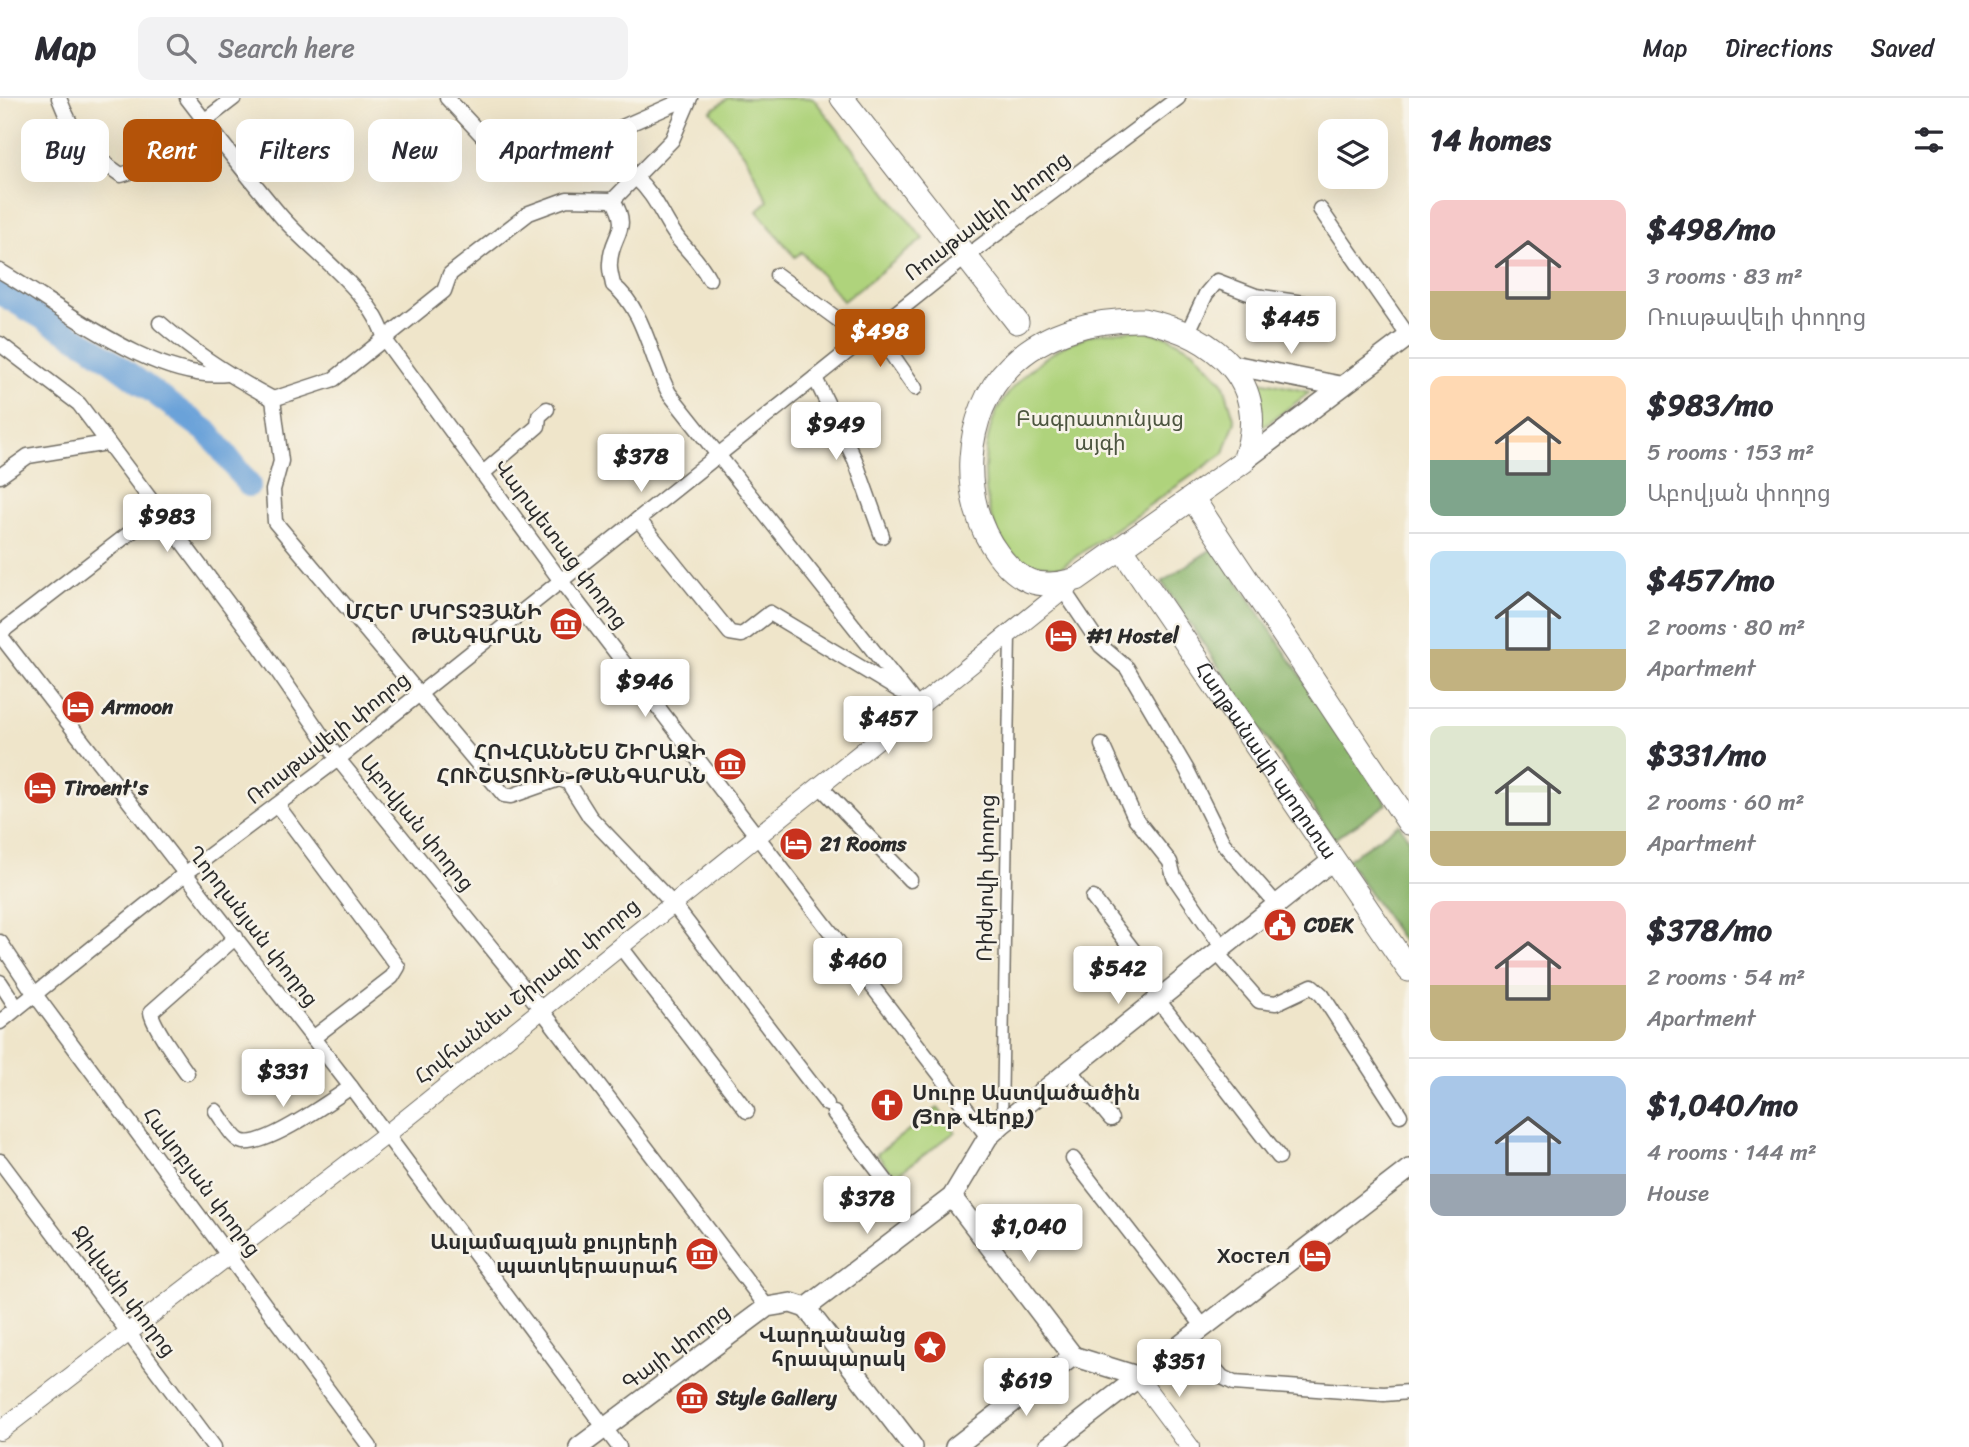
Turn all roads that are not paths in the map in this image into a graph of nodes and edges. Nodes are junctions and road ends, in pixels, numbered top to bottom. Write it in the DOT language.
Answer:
graph roads {
  1 [pos="59,98"];
  2 [pos="187,98"];
  3 [pos="234,98"];
  4 [pos="447,98"];
  5 [pos="689,98"];
  6 [pos="842,98"];
  7 [pos="1178,98"];
  8 [pos="203,119"];
  9 [pos="205,119"];
  10 [pos="222,142"];
  11 [pos="123,174"];
  12 [pos="637,175"];
  13 [pos="637,179"];
  14 [pos="630,182"];
  15 [pos="613,200"];
  16 [pos="1320,209"];
  17 [pos="966,257"];
  18 [pos="0,271"];
  19 [pos="778,275"];
  20 [pos="709,279"];
  21 [pos="1303,303"];
  22 [pos="1017,322"];
  23 [pos="160,323"];
  24 [pos="875,330"];
  25 [pos="1058,333"];
  26 [pos="1188,334"];
  27 [pos="1409,337"];
  28 [pos="385,340"];
  29 [pos="860,341"];
  30 [pos="0,344"];
  31 [pos="1010,365"];
  32 [pos="1233,365"];
  33 [pos="227,374"];
  34 [pos="815,377"];
  35 [pos="1340,386"];
  36 [pos="915,388"];
  37 [pos="273,399"];
  38 [pos="547,409"];
  39 [pos="107,443"];
  40 [pos="719,455"];
  41 [pos="1244,461"];
  42 [pos="482,474"];
  43 [pos="0,476"];
  44 [pos="1193,499"];
  45 [pos="157,512"];
  46 [pos="638,519"];
  47 [pos="881,536"];
  48 [pos="1122,549"];
  49 [pos="561,581"];
  50 [pos="1071,585"];
  51 [pos="1010,633"];
  52 [pos="0,634"];
  53 [pos="419,694"];
  54 [pos="913,701"];
  55 [pos="1102,745"];
  56 [pos="338,759"];
  57 [pos="820,786"];
  58 [pos="277,804"];
  59 [pos="1406,811"];
  60 [pos="757,836"];
  61 [pos="1334,859"];
  62 [pos="186,873"];
  63 [pos="910,880"];
  64 [pos="1093,898"];
  65 [pos="673,904"];
  66 [pos="1277,905"];
  67 [pos="236,937"];
  68 [pos="0,942"];
  69 [pos="620,946"];
  70 [pos="1220,951"];
  71 [pos="1409,970"];
  72 [pos="0,982"];
  73 [pos="34,993"];
  74 [pos="1158,1000"];
  75 [pos="18,1008"];
  76 [pos="541,1009"];
  77 [pos="0,1022"];
  78 [pos="313,1038"];
  79 [pos="1070,1070"];
  80 [pos="187,1073"];
  81 [pos="351,1087"];
  82 [pos="216,1111"];
  83 [pos="747,1111"];
  84 [pos="1401,1115"];
  85 [pos="1111,1119"];
  86 [pos="995,1130"];
  87 [pos="387,1134"];
  88 [pos="1279,1157"];
  89 [pos="1073,1159"];
  90 [pos="0,1161"];
  91 [pos="1409,1169"];
  92 [pos="892,1189"];
  93 [pos="952,1197"];
  94 [pos="230,1254"];
  95 [pos="767,1307"];
  96 [pos="806,1308"];
  97 [pos="129,1332"];
  98 [pos="1196,1332"];
  99 [pos="1073,1356"];
  100 [pos="1137,1376"];
  101 [pos="1409,1392"];
  102 [pos="605,1427"];
  103 [pos="0,1431"];
  104 [pos="214,1447"];
  105 [pos="370,1447"];
  106 [pos="579,1447"];
  107 [pos="619,1447"];
  108 [pos="913,1447"];
  109 [pos="955,1447"];
  110 [pos="1048,1447"];
  111 [pos="1190,1447"];
  1 -- 11 [label="street"];
  2 -- 8 [label="street, Վարպետաց փողոց"];
  3 -- 9 [label="street"];
  4 -- 5 [label="street"];
  5 -- 12 [label="street"];
  6 -- 17 [label="highway"];
  7 -- 17 [label="street, Ռուսթավելի փողոց"];
  10 -- 28 [label="street, Վարպետաց փողոց"];
  13 -- 20 [label="street"];
  14 -- 15 [label="street"];
  15 -- 28 [label="street"];
  15 -- 40 [label="street"];
  16 -- 27 [label="street"];
  17 -- 22 [label="highway"];
  17 -- 24 [label="street, Ռուսթավելի փողոց"];
  18 -- 33 [label="street"];
  19 -- 29 [label="street"];
  21 -- 26 [label="street"];
  22 -- 25 [label="highway"];
  22 -- 31 [label="highway"];
  23 -- 33 [label="street"];
  24 -- 29 [label="street, Ռուսթավելի փողոց"];
  24 -- 36 [label="street"];
  25 -- 26 [label="highway"];
  25 -- 31 [label="highway"];
  26 -- 32 [label="highway"];
  27 -- 35 [label="main road"];
  28 -- 37 [label="street"];
  28 -- 42 [label="street, Վարպետաց փողոց"];
  29 -- 34 [label="street, Ռուսթավելի փողոց"];
  30 -- 39 [label="street, Աբովյան փողոց"];
  31 -- 50 [label="highway"];
  32 -- 35 [label="main road"];
  32 -- 41 [label="highway"];
  33 -- 37 [label="street"];
  34 -- 40 [label="street, Ռուսթավելի փողոց"];
  34 -- 47 [label="street"];
  35 -- 41 [label="main road"];
  37 -- 53 [label="street"];
  38 -- 42 [label="street"];
  39 -- 43 [label="street"];
  39 -- 45 [label="street, Աբովյան փողոց"];
  40 -- 46 [label="street, Ռուսթավելի փողոց"];
  40 -- 54 [label="street"];
  41 -- 44 [label="highway"];
  42 -- 49 [label="street, Վարպետաց փողոց"];
  44 -- 48 [label="highway"];
  44 -- 59 [label="highway"];
  45 -- 52 [label="street"];
  45 -- 56 [label="street, Աբովյան փողոց"];
  46 -- 49 [label="street, Ռուսթավելի փողոց"];
  46 -- 54 [label="street"];
  48 -- 50 [label="highway"];
  48 -- 61 [label="highway, Հաղթանակի պողոտա"];
  49 -- 53 [label="street, Ռուսթավելի փողոց"];
  49 -- 60 [label="street, Վարպետաց փողոց"];
  50 -- 51 [label="street, Հովհաննես Շիրազի փողոց"];
  50 -- 66 [label="street"];
  51 -- 54 [label="street, Հովհաննես Շիրազի փողոց"];
  51 -- 86 [label="street, Ռիժկովի փողոց"];
  52 -- 62 [label="street, Ղորղանյան փողոց"];
  53 -- 56 [label="street, Ռուսթավելի փողոց"];
  53 -- 65 [label="street"];
  54 -- 57 [label="street, Հովհաննես Շիրազի փողոց"];
  55 -- 70 [label="street"];
  56 -- 58 [label="street, Ռուսթավելի փողոց"];
  56 -- 76 [label="street, Աբովյան փողոց"];
  57 -- 60 [label="street, Հովհաննես Շիրազի փողոց"];
  57 -- 63 [label="street"];
  58 -- 62 [label="street, Ռուսթավելի փողոց"];
  58 -- 78 [label="street"];
  60 -- 65 [label="street, Հովհաննես Շիրազի փողոց"];
  60 -- 86 [label="street, Վարպետաց փողոց"];
  61 -- 66 [label="main road"];
  61 -- 71 [label="highway, Հաղթանակի պողոտա"];
  62 -- 67 [label="street, Ղորղանյան փողոց"];
  62 -- 73 [label="street, Ռուսթավելի փողոց"];
  64 -- 74 [label="street"];
  65 -- 69 [label="street, Հովհաննես Շիրազի փողոց"];
  65 -- 92 [label="street"];
  66 -- 70 [label="main road"];
  67 -- 78 [label="street, Ղորղանյան փողոց"];
  67 -- 80 [label="street"];
  68 -- 73 [label="street, Հակոբյան փողոց"];
  69 -- 76 [label="street, Հովհաննես Շիրազի փողոց"];
  69 -- 83 [label="street"];
  70 -- 74 [label="main road"];
  70 -- 84 [label="street"];
  72 -- 75 [label="street"];
  73 -- 75 [label="street, Ռուսթավելի փողոց"];
  73 -- 94 [label="street, Հակոբյան փողոց"];
  74 -- 79 [label="main road"];
  74 -- 88 [label="street"];
  75 -- 77 [label="street, Ռուսթավելի փողոց"];
  76 -- 87 [label="street, Հովհաննես Շիրազի փողոց"];
  76 -- 95 [label="street, Աբովյան փողոց"];
  78 -- 81 [label="street, Ղորղանյան փողոց"];
  79 -- 85 [label="street"];
  79 -- 86 [label="main road"];
  81 -- 82 [label="street"];
  81 -- 87 [label="street, Ղորղանյան փողոց"];
  86 -- 93 [label="main road"];
  87 -- 94 [label="street, Հովհաննես Շիրազի փողոց"];
  87 -- 102 [label="street, Ղորղանյան փողոց"];
  89 -- 98 [label="street"];
  90 -- 97 [label="street, Ջիվանի փողոց"];
  91 -- 98 [label="main road"];
  93 -- 96 [label="main road"];
  93 -- 99 [label="main road"];
  94 -- 97 [label="street, Հովհաննես Շիրազի փողոց"];
  94 -- 105 [label="street, Հակոբյան փողոց"];
  95 -- 96 [label="main road"];
  95 -- 102 [label="main road, Գայի փողոց"];
  96 -- 108 [label="main road"];
  97 -- 103 [label="street, Հովհաննես Շիրազի փողոց"];
  97 -- 104 [label="street, Ջիվանի փողոց"];
  98 -- 100 [label="main road"];
  98 -- 101 [label="street"];
  99 -- 100 [label="main road"];
  99 -- 109 [label="main road"];
  100 -- 110 [label="main road"];
  100 -- 111 [label="street"];
  102 -- 106 [label="main road, Գայի փողոց"];
  102 -- 107 [label="street, Ղորղանյան փողոց"];
}
